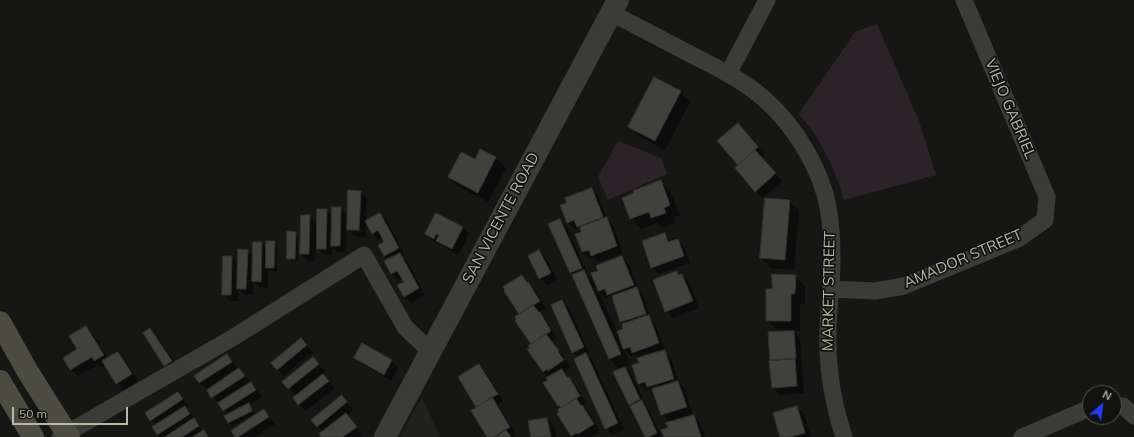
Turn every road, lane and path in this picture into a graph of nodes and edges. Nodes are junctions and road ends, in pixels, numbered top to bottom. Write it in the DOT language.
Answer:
graph roads {
  1 [pos="767,0"];
  2 [pos="964,0"];
  3 [pos="615,6"];
  4 [pos="728,74"];
  5 [pos="1045,220"];
  6 [pos="831,289"];
  7 [pos="0,322"];
  8 [pos="430,351"];
  9 [pos="0,381"];
  10 [pos="1082,411"];
  11 [pos="65,436"];
  12 [pos="33,437"];
  13 [pos="385,437"];
  14 [pos="844,437"];
  15 [pos="1022,437"];
  1 -- 4 [label="street"];
  2 -- 5 [label="street, VIEJO GABRIEL"];
  3 -- 4 [label="street, MARKET STREET"];
  3 -- 8 [label="street, SAN VICENTE ROAD"];
  4 -- 6 [label="street, MARKET STREET"];
  5 -- 6 [label="street, AMADOR STREET"];
  6 -- 14 [label="street, MARKET STREET"];
  7 -- 11 [label="main road"];
  8 -- 11 [label="street"];
  8 -- 13 [label="street, SAN VICENTE ROAD"];
  9 -- 12 [label="main road"];
  10 -- 15 [label="street"];
}
